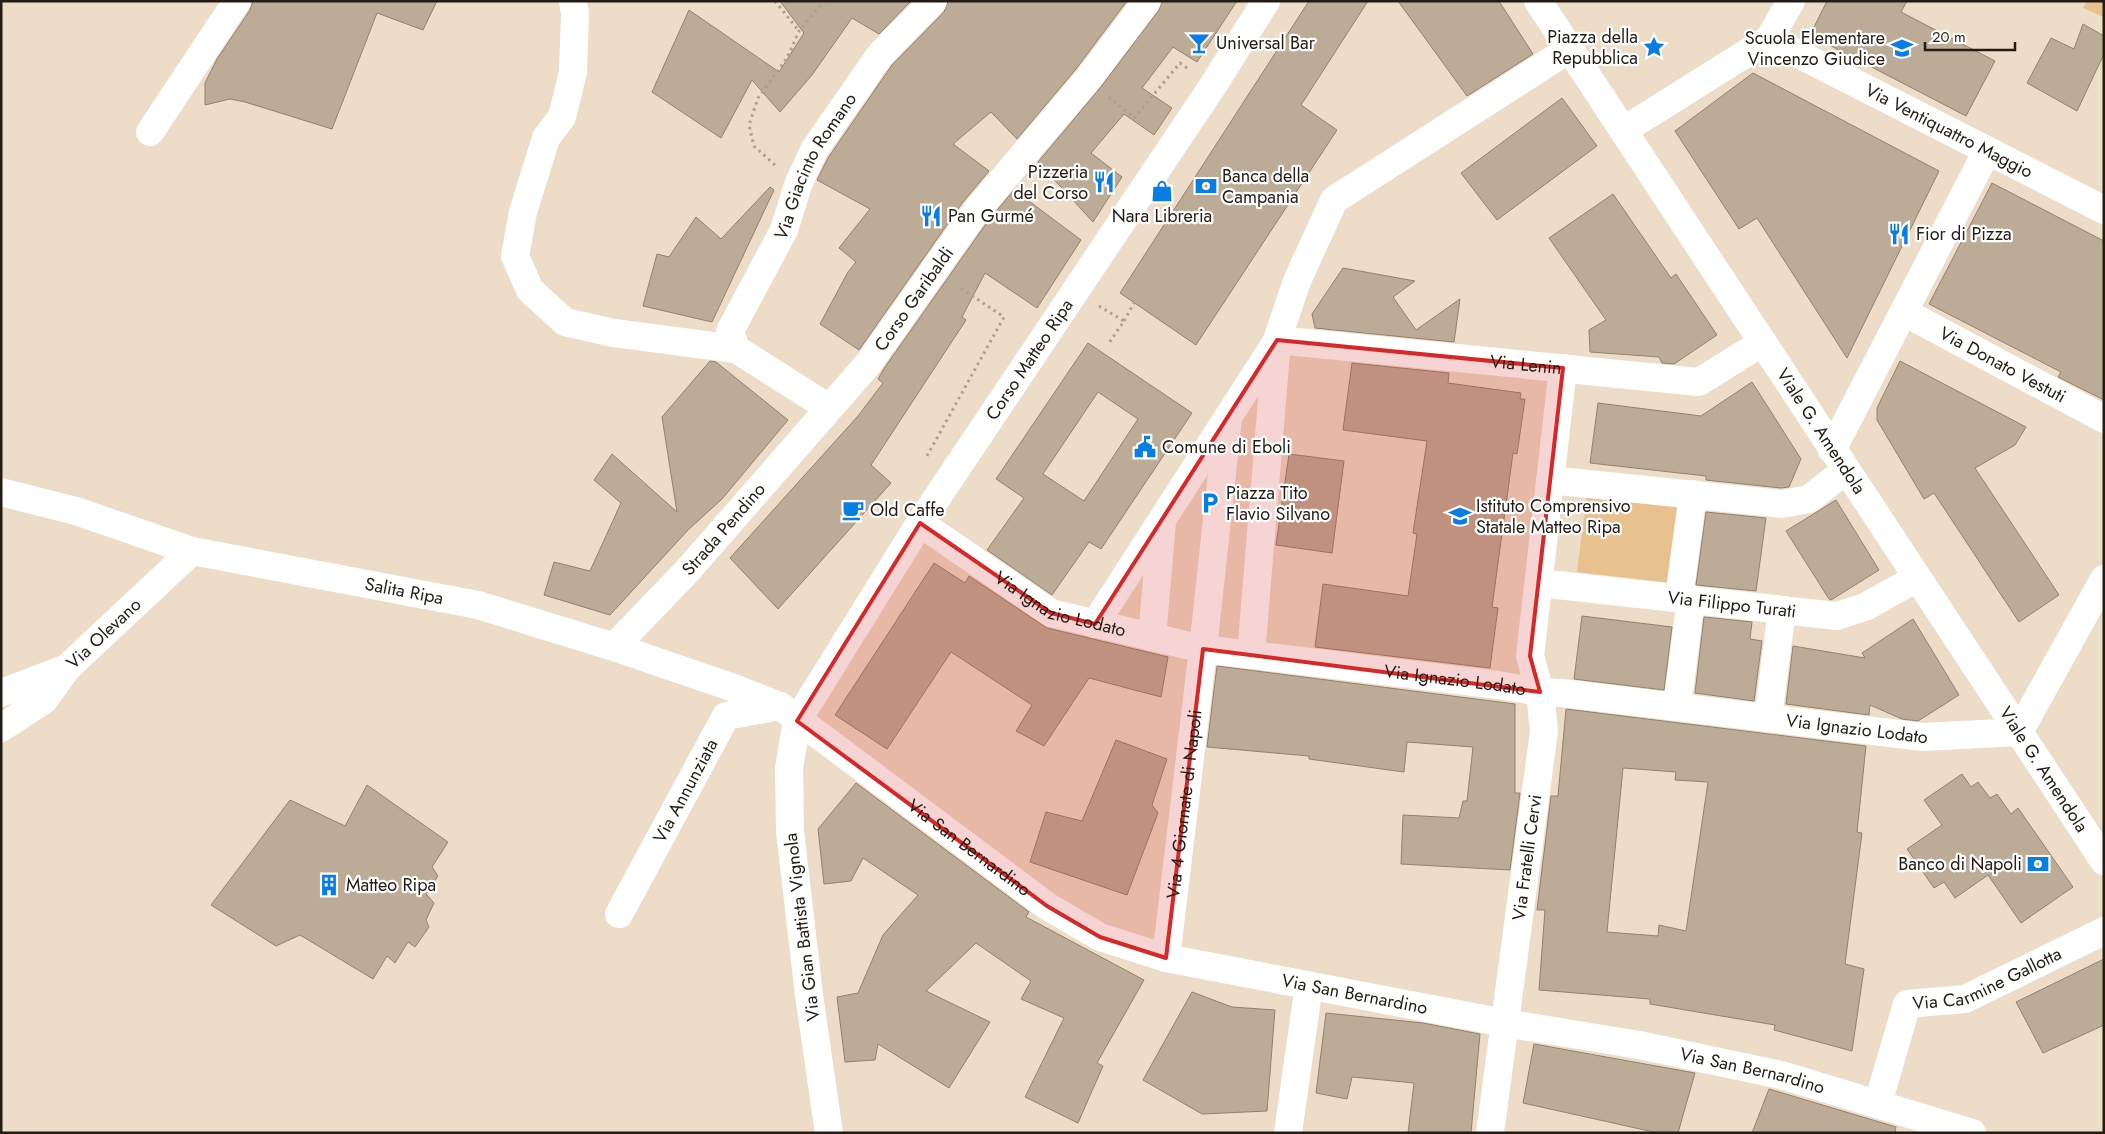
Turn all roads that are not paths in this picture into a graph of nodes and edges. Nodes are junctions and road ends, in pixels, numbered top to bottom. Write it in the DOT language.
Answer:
graph roads {
  1 [pos="237,1"];
  2 [pos="573,1"];
  3 [pos="933,1"];
  4 [pos="1147,1"];
  5 [pos="1266,1"];
  6 [pos="1538,1"];
  7 [pos="1791,1"];
  8 [pos="1769,39"];
  9 [pos="1570,48"];
  10 [pos="1624,130"];
  11 [pos="150,132"];
  12 [pos="1987,151"];
  13 [pos="2100,200"];
  14 [pos="1904,312"];
  15 [pos="1277,340"];
  16 [pos="1763,342"];
  17 [pos="736,349"];
  18 [pos="1563,368"];
  19 [pos="829,408"];
  20 [pos="1228,418"];
  21 [pos="2104,418"];
  22 [pos="1839,460"];
  23 [pos="1550,480"];
  24 [pos="1,492"];
  25 [pos="1693,494"];
  26 [pos="1163,518"];
  27 [pos="920,523"];
  28 [pos="192,551"];
  29 [pos="1917,578"];
  30 [pos="2104,579"];
  31 [pos="1539,583"];
  32 [pos="1685,598"];
  33 [pos="1782,610"];
  34 [pos="1095,624"];
  35 [pos="1152,637"];
  36 [pos="614,647"];
  37 [pos="1204,650"];
  38 [pos="1251,655"];
  39 [pos="67,668"];
  40 [pos="1540,692"];
  41 [pos="1,693"];
  42 [pos="1677,707"];
  43 [pos="788,714"];
  44 [pos="1768,718"];
  45 [pos="1,728"];
  46 [pos="2019,732"];
  47 [pos="2104,861"];
  48 [pos="619,914"];
  49 [pos="2104,931"];
  50 [pos="1166,958"];
  51 [pos="1309,985"];
  52 [pos="1505,1023"];
  53 [pos="1878,1103"];
  54 [pos="1937,1128"];
  55 [pos="829,1133"];
  56 [pos="1288,1133"];
  57 [pos="1490,1133"];
  58 [pos="1972,1133"];
  1 -- 11 [label="street"];
  2 -- 17 [label="street"];
  3 -- 17 [label="street, Via Giacinto Romano"];
  4 -- 19 [label="street, Corso Garibaldi"];
  5 -- 27 [label="street, Corso Matteo Ripa"];
  6 -- 9 [label="street, Viale G. Amendola"];
  7 -- 8 [label="street"];
  8 -- 10 [label="street"];
  8 -- 12 [label="street, Via Ventiquattro Maggio"];
  9 -- 10 [label="street, Viale G. Amendola"];
  9 -- 15 [label="street"];
  10 -- 16 [label="street, Viale G. Amendola"];
  12 -- 13 [label="street, Via Ventiquattro Maggio"];
  12 -- 14 [label="street"];
  14 -- 21 [label="street, Via Donato Vestuti"];
  14 -- 22 [label="street"];
  15 -- 18 [label="street, Via Lenin"];
  15 -- 20 [label="street"];
  15 -- 38 [label="street"];
  16 -- 18 [label="street, Via Lenin"];
  16 -- 22 [label="street, Viale G. Amendola"];
  17 -- 19 [label="street"];
  18 -- 23 [label="street, Via Fratelli Cervi"];
  19 -- 36 [label="street, Strada Pendino"];
  20 -- 26 [label="street"];
  20 -- 37 [label="street, Via 4 Giornate di Napoli"];
  22 -- 25 [label="street"];
  22 -- 29 [label="street, Viale G. Amendola"];
  23 -- 25 [label="street"];
  23 -- 31 [label="street, Via Fratelli Cervi"];
  24 -- 28 [label="street, Salita Ripa"];
  25 -- 32 [label="street"];
  26 -- 34 [label="street"];
  26 -- 35 [label="street"];
  27 -- 34 [label="street, Via Ignazio Lodato"];
  27 -- 43 [label="street, Corso Matteo Ripa"];
  28 -- 36 [label="street, Salita Ripa"];
  28 -- 39 [label="street, Via Olevano"];
  29 -- 33 [label="street, Via Filippo Turati"];
  29 -- 46 [label="street, Viale G. Amendola"];
  30 -- 46 [label="street"];
  31 -- 32 [label="street, Via Filippo Turati"];
  31 -- 40 [label="street, Via Fratelli Cervi"];
  32 -- 33 [label="street, Via Filippo Turati"];
  32 -- 42 [label="street"];
  33 -- 44 [label="street"];
  34 -- 35 [label="street, Via Ignazio Lodato"];
  35 -- 37 [label="street, Via Ignazio Lodato"];
  36 -- 43 [label="street, Salita Ripa"];
  37 -- 38 [label="street, Via Ignazio Lodato"];
  37 -- 50 [label="street, Via 4 Giornate di Napoli"];
  38 -- 40 [label="street, Via Ignazio Lodato"];
  39 -- 41 [label="street, Via Olevano"];
  39 -- 45 [label="street"];
  40 -- 42 [label="street, Via Ignazio Lodato"];
  40 -- 52 [label="street, Via Fratelli Cervi"];
  42 -- 44 [label="street, Via Ignazio Lodato"];
  43 -- 48 [label="street, Via Annunziata"];
  43 -- 50 [label="street, Via San Bernardino"];
  43 -- 55 [label="street, Via Gian Battista Vignola"];
  44 -- 46 [label="street, Via Ignazio Lodato"];
  46 -- 47 [label="street, Viale G. Amendola"];
  49 -- 53 [label="street, Via Carmine Gallotta"];
  50 -- 51 [label="street, Via San Bernardino"];
  51 -- 52 [label="street, Via San Bernardino"];
  51 -- 56 [label="street"];
  52 -- 53 [label="street, Via San Bernardino"];
  52 -- 57 [label="street, Via Fratelli Cervi"];
  53 -- 54 [label="street, Via San Bernardino"];
  54 -- 58 [label="street, Via San Bernardino"];
}
